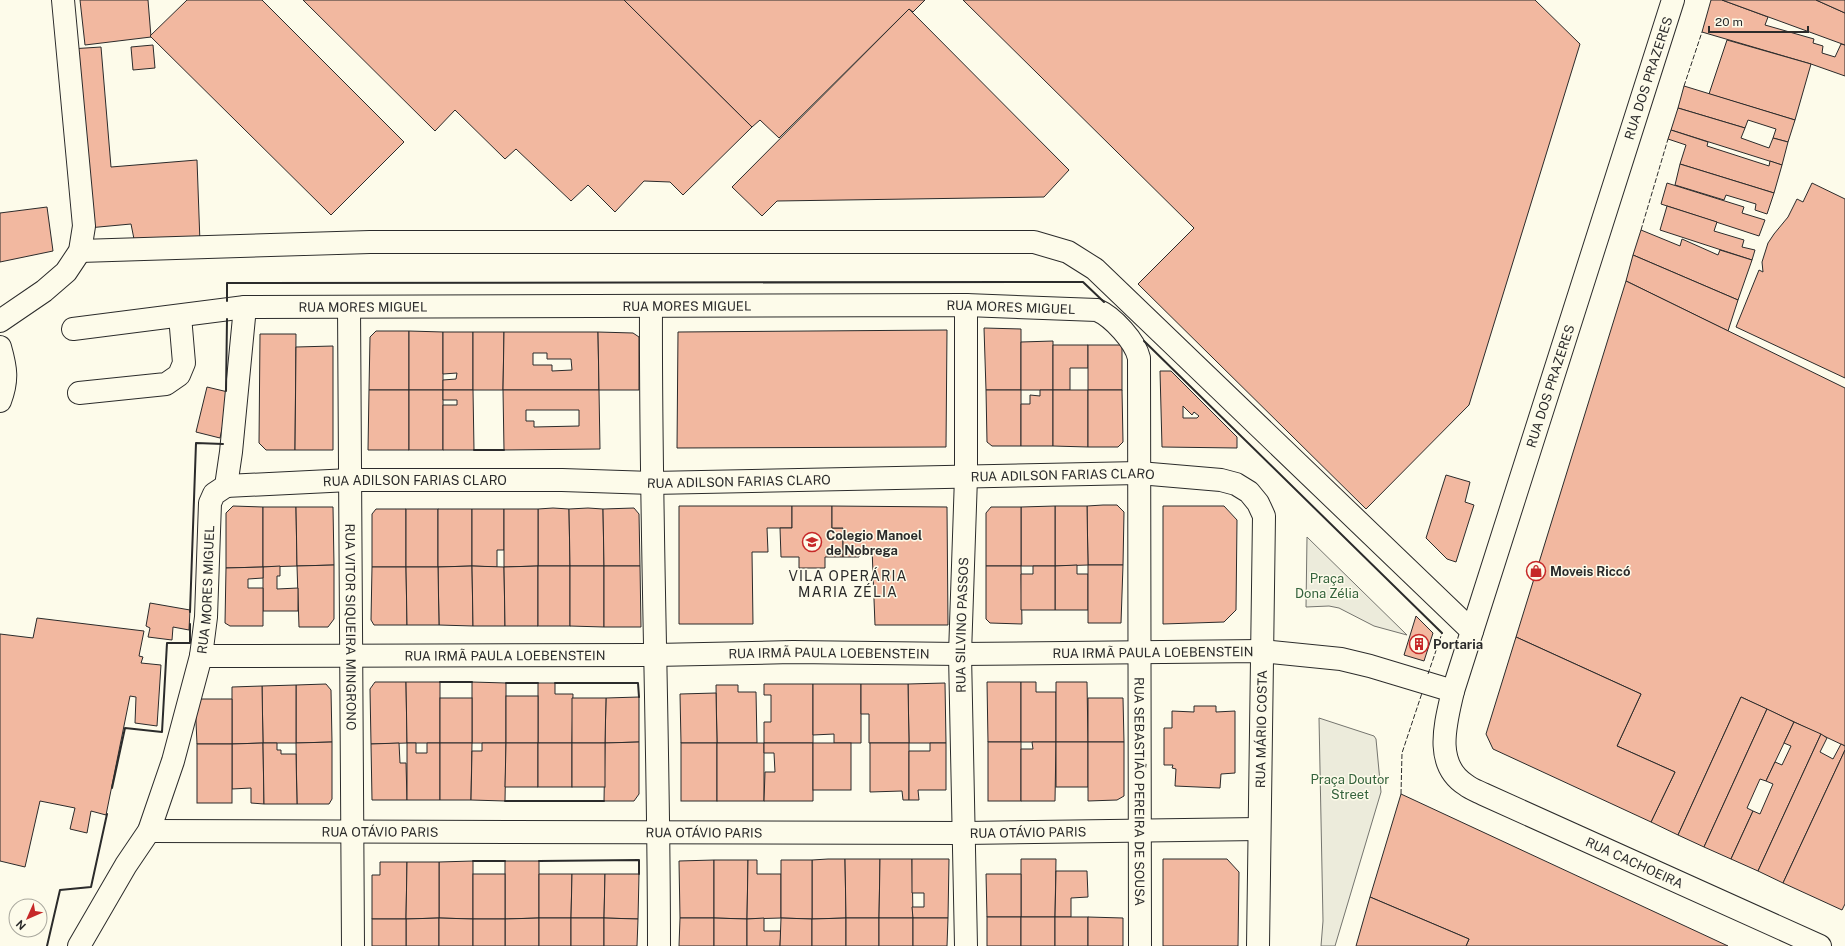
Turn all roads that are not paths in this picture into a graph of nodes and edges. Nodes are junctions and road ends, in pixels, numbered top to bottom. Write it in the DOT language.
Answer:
graph roads {
  1 [pos="63,0"];
  2 [pos="1673,0"];
  3 [pos="80,252"];
  4 [pos="966,305"];
  5 [pos="651,306"];
  6 [pos="349,307"];
  7 [pos="245,308"];
  8 [pos="180,316"];
  9 [pos="0,321"];
  10 [pos="74,329"];
  11 [pos="0,347"];
  12 [pos="1138,350"];
  13 [pos="80,393"];
  14 [pos="0,401"];
  15 [pos="1139,473"];
  16 [pos="966,477"];
  17 [pos="350,480"];
  18 [pos="652,483"];
  19 [pos="226,486"];
  20 [pos="1249,492"];
  21 [pos="1472,631"];
  22 [pos="1261,651"];
  23 [pos="1140,652"];
  24 [pos="655,654"];
  25 [pos="960,654"];
  26 [pos="201,656"];
  27 [pos="352,656"];
  28 [pos="1453,691"];
  29 [pos="1454,774"];
  30 [pos="1260,829"];
  31 [pos="1140,830"];
  32 [pos="149,831"];
  33 [pos="659,831"];
  34 [pos="353,832"];
  35 [pos="964,833"];
  36 [pos="79,946"];
  37 [pos="353,946"];
  38 [pos="659,946"];
  39 [pos="966,946"];
  40 [pos="1140,946"];
  41 [pos="1258,946"];
  42 [pos="1820,946"];
  1 -- 3 [label="street"];
  2 -- 21 [label="street, RUA DOS PRAZERES"];
  3 -- 9 [label="street"];
  3 -- 21 [label="street"];
  4 -- 5 [label="street, RUA MORES MIGUEL"];
  4 -- 12 [label="street, RUA MORES MIGUEL"];
  4 -- 16 [label="street, RUA SILVINO PASSOS"];
  5 -- 6 [label="street, RUA MORES MIGUEL"];
  5 -- 18 [label="street"];
  6 -- 7 [label="street, RUA MORES MIGUEL"];
  6 -- 17 [label="street, RUA VITOR SIQUEIRA MINGRONO"];
  7 -- 8 [label="street, RUA MORES MIGUEL"];
  7 -- 19 [label="street"];
  8 -- 10 [label="street, RUA MORES MIGUEL"];
  8 -- 13 [label="street"];
  11 -- 14 [label="street"];
  12 -- 15 [label="street, RUA SEBASTIÃO PEREIRA DE SOUSA"];
  15 -- 16 [label="street, RUA ADILSON FARIAS CLARO"];
  15 -- 20 [label="street, RUA ADILSON FARIAS CLARO"];
  15 -- 23 [label="street, RUA SEBASTIÃO PEREIRA DE SOUSA"];
  16 -- 18 [label="street, RUA ADILSON FARIAS CLARO"];
  16 -- 25 [label="street, RUA SILVINO PASSOS"];
  17 -- 18 [label="street, RUA ADILSON FARIAS CLARO"];
  17 -- 19 [label="street, RUA ADILSON FARIAS CLARO"];
  17 -- 27 [label="street, RUA VITOR SIQUEIRA MINGRONO"];
  18 -- 24 [label="street"];
  19 -- 26 [label="street, RUA MORES MIGUEL"];
  20 -- 22 [label="street, RUA MÁRIO COSTA"];
  21 -- 28 [label="street, RUA DOS PRAZERES"];
  22 -- 23 [label="street, RUA IRMÃ PAULA LOEBENSTEIN"];
  22 -- 28 [label="street, RUA IRMÃ PAULA LOEBENSTEIN"];
  22 -- 30 [label="street, RUA MÁRIO COSTA"];
  23 -- 25 [label="street, RUA IRMÃ PAULA LOEBENSTEIN"];
  23 -- 31 [label="street, RUA SEBASTIÃO PEREIRA DE SOUSA"];
  24 -- 25 [label="street, RUA IRMÃ PAULA LOEBENSTEIN"];
  24 -- 27 [label="street, RUA IRMÃ PAULA LOEBENSTEIN"];
  24 -- 33 [label="street"];
  25 -- 35 [label="street, RUA SILVINO PASSOS"];
  26 -- 27 [label="street, RUA IRMÃ PAULA LOEBENSTEIN"];
  26 -- 32 [label="street, RUA MORES MIGUEL"];
  27 -- 34 [label="street, RUA VITOR SIQUEIRA MINGRONO"];
  28 -- 29 [label="street, RUA DOS PRAZERES"];
  29 -- 42 [label="street, RUA CACHOEIRA"];
  30 -- 31 [label="street, RUA OTÁVIO PARIS"];
  30 -- 41 [label="street, RUA MÁRIO COSTA"];
  31 -- 35 [label="street, RUA OTÁVIO PARIS"];
  31 -- 40 [label="street, RUA SEBASTIÃO PEREIRA DE SOUSA"];
  32 -- 34 [label="street, RUA OTÁVIO PARIS"];
  32 -- 36 [label="street, RUA MORES MIGUEL"];
  33 -- 34 [label="street, RUA OTÁVIO PARIS"];
  33 -- 35 [label="street, RUA OTÁVIO PARIS"];
  33 -- 38 [label="street"];
  34 -- 37 [label="street, RUA VITOR SIQUEIRA MINGRONO"];
  35 -- 39 [label="street, RUA SILVINO PASSOS"];
}
